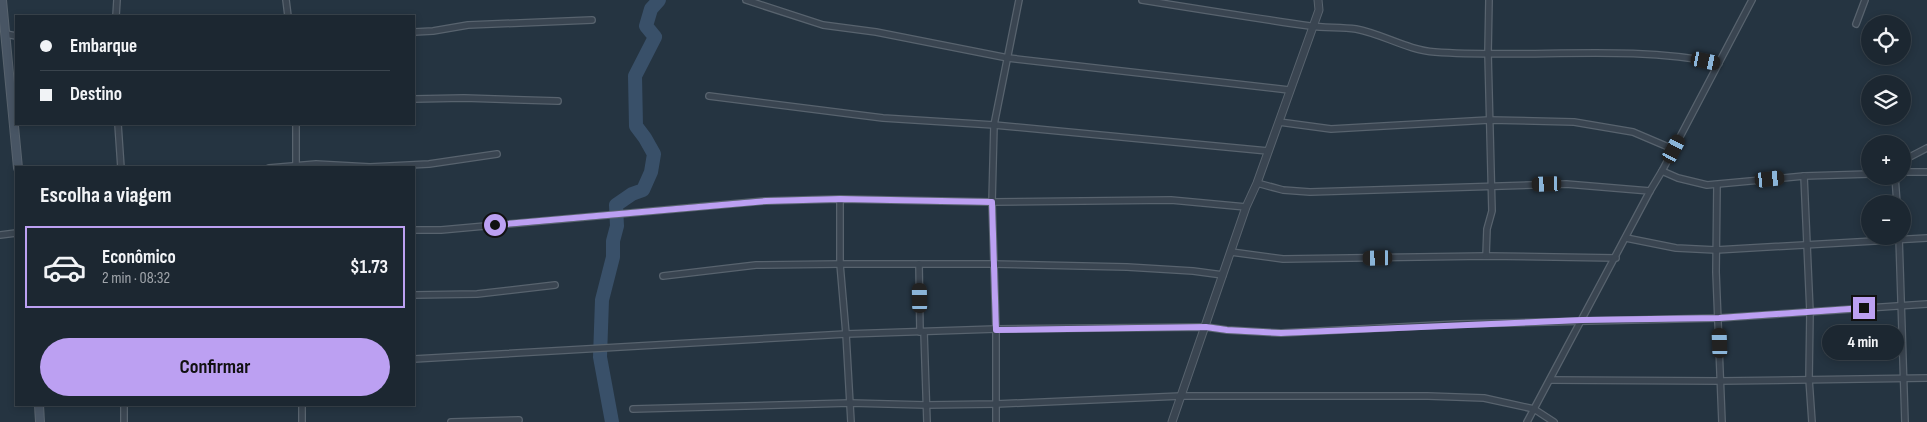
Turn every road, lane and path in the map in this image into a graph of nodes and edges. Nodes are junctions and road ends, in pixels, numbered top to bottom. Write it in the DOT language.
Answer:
graph roads {
  1 [pos="2,0"];
  2 [pos="117,0"];
  3 [pos="286,0"];
  4 [pos="746,0"];
  5 [pos="1019,0"];
  6 [pos="1142,0"];
  7 [pos="1318,0"];
  8 [pos="1323,0"];
  9 [pos="1489,0"];
  10 [pos="1752,0"];
  11 [pos="1865,0"];
  12 [pos="1319,10"];
  13 [pos="116,15"];
  14 [pos="288,15"];
  15 [pos="592,20"];
  16 [pos="1856,24"];
  17 [pos="1313,26"];
  18 [pos="415,32"];
  19 [pos="6,34"];
  20 [pos="15,36"];
  21 [pos="3,43"];
  22 [pos="1488,53"];
  23 [pos="1008,58"];
  24 [pos="1719,64"];
  25 [pos="1289,90"];
  26 [pos="709,96"];
  27 [pos="415,99"];
  28 [pos="558,101"];
  29 [pos="1489,120"];
  30 [pos="1279,122"];
  31 [pos="118,125"];
  32 [pos="296,125"];
  33 [pos="994,125"];
  34 [pos="1927,148"];
  35 [pos="1674,149"];
  36 [pos="1268,151"];
  37 [pos="497,154"];
  38 [pos="1911,156"];
  39 [pos="18,166"];
  40 [pos="122,166"];
  41 [pos="296,166"];
  42 [pos="303,166"];
  43 [pos="352,166"];
  44 [pos="386,166"];
  45 [pos="1662,171"];
  46 [pos="1911,172"];
  47 [pos="1927,172"];
  48 [pos="1861,174"];
  49 [pos="1804,176"];
  50 [pos="1257,183"];
  51 [pos="1717,185"];
  52 [pos="1490,186"];
  53 [pos="1650,191"];
  54 [pos="840,199"];
  55 [pos="992,202"];
  56 [pos="1246,207"];
  57 [pos="415,230"];
  58 [pos="15,233"];
  59 [pos="0,235"];
  60 [pos="1626,238"];
  61 [pos="1911,238"];
  62 [pos="1927,238"];
  63 [pos="1861,241"];
  64 [pos="1899,245"];
  65 [pos="1807,246"];
  66 [pos="1716,250"];
  67 [pos="1231,252"];
  68 [pos="1486,256"];
  69 [pos="1616,258"];
  70 [pos="840,264"];
  71 [pos="919,264"];
  72 [pos="992,264"];
  73 [pos="663,276"];
  74 [pos="1223,276"];
  75 [pos="555,284"];
  76 [pos="415,296"];
  77 [pos="1927,304"];
  78 [pos="1901,305"];
  79 [pos="1810,312"];
  80 [pos="1719,318"];
  81 [pos="1582,320"];
  82 [pos="1206,327"];
  83 [pos="996,330"];
  84 [pos="922,332"];
  85 [pos="846,334"];
  86 [pos="415,359"];
  87 [pos="1927,378"];
  88 [pos="1809,379"];
  89 [pos="1903,379"];
  90 [pos="1550,380"];
  91 [pos="1720,381"];
  92 [pos="1182,396"];
  93 [pos="850,403"];
  94 [pos="996,404"];
  95 [pos="926,405"];
  96 [pos="39,406"];
  97 [pos="124,406"];
  98 [pos="302,406"];
  99 [pos="633,409"];
  100 [pos="1534,409"];
  101 [pos="519,420"];
  102 [pos="40,422"];
  103 [pos="124,422"];
  104 [pos="302,422"];
  105 [pos="451,422"];
  106 [pos="851,422"];
  107 [pos="927,422"];
  108 [pos="996,422"];
  109 [pos="1172,422"];
  110 [pos="1527,422"];
  111 [pos="1554,422"];
  112 [pos="1722,422"];
  113 [pos="1812,422"];
  114 [pos="1905,422"];
  1 -- 19 [label="main road"];
  2 -- 13 [label="street"];
  3 -- 14 [label="street"];
  4 -- 23 [label="street"];
  5 -- 23 [label="street"];
  6 -- 17 [label="street"];
  7 -- 12 [label="street"];
  8 -- 12 [label="street"];
  9 -- 22 [label="street"];
  10 -- 24 [label="street"];
  11 -- 16 [label="street"];
  12 -- 17 [label="street"];
  15 -- 18 [label="street"];
  17 -- 22 [label="street"];
  17 -- 25 [label="street"];
  19 -- 20 [label="street"];
  19 -- 21 [label="main road"];
  21 -- 39 [label="main road"];
  22 -- 24 [label="street"];
  22 -- 29 [label="street"];
  23 -- 25 [label="street"];
  23 -- 33 [label="street"];
  24 -- 35 [label="street"];
  25 -- 30 [label="street"];
  26 -- 33 [label="street"];
  27 -- 28 [label="street"];
  29 -- 30 [label="street"];
  29 -- 35 [label="street"];
  29 -- 52 [label="street"];
  30 -- 36 [label="street"];
  31 -- 40 [label="street"];
  32 -- 41 [label="street"];
  33 -- 36 [label="street"];
  33 -- 55 [label="street"];
  34 -- 38 [label="street"];
  35 -- 45 [label="street"];
  36 -- 50 [label="street"];
  37 -- 44 [label="street"];
  42 -- 43 [label="street"];
  45 -- 51 [label="street"];
  45 -- 53 [label="street"];
  46 -- 47 [label="street"];
  48 -- 49 [label="street"];
  49 -- 51 [label="street"];
  49 -- 65 [label="street"];
  50 -- 52 [label="street"];
  50 -- 56 [label="street"];
  51 -- 66 [label="street"];
  52 -- 53 [label="street"];
  52 -- 68 [label="street"];
  53 -- 60 [label="street"];
  54 -- 55 [label="street"];
  54 -- 57 [label="street"];
  54 -- 70 [label="street"];
  55 -- 56 [label="street"];
  55 -- 72 [label="street"];
  56 -- 67 [label="street"];
  58 -- 59 [label="street"];
  60 -- 66 [label="street"];
  60 -- 69 [label="street"];
  61 -- 62 [label="street"];
  63 -- 65 [label="street"];
  64 -- 78 [label="street"];
  65 -- 66 [label="street"];
  65 -- 79 [label="street"];
  66 -- 80 [label="street"];
  67 -- 68 [label="street"];
  67 -- 74 [label="street"];
  68 -- 69 [label="street"];
  69 -- 81 [label="street"];
  70 -- 71 [label="street"];
  70 -- 73 [label="street"];
  70 -- 85 [label="street"];
  71 -- 72 [label="street"];
  71 -- 84 [label="street"];
  72 -- 74 [label="street"];
  72 -- 83 [label="street"];
  74 -- 82 [label="street"];
  75 -- 76 [label="street"];
  77 -- 78 [label="street"];
  78 -- 79 [label="street"];
  78 -- 89 [label="street"];
  79 -- 80 [label="street"];
  79 -- 88 [label="street"];
  80 -- 81 [label="street"];
  80 -- 91 [label="street"];
  81 -- 82 [label="street"];
  81 -- 90 [label="street"];
  82 -- 83 [label="street"];
  82 -- 92 [label="street"];
  83 -- 84 [label="street"];
  83 -- 94 [label="street"];
  84 -- 85 [label="street"];
  84 -- 95 [label="street"];
  85 -- 86 [label="street"];
  85 -- 93 [label="street"];
  87 -- 89 [label="street"];
  88 -- 89 [label="street"];
  88 -- 91 [label="street"];
  88 -- 113 [label="street"];
  89 -- 114 [label="street"];
  90 -- 91 [label="street"];
  90 -- 100 [label="street"];
  91 -- 112 [label="street"];
  92 -- 94 [label="street"];
  92 -- 100 [label="street"];
  92 -- 109 [label="street"];
  93 -- 95 [label="street"];
  93 -- 99 [label="street"];
  93 -- 106 [label="street"];
  94 -- 95 [label="street"];
  94 -- 108 [label="street"];
  95 -- 107 [label="street"];
  96 -- 102 [label="main road"];
  97 -- 103 [label="street"];
  98 -- 104 [label="street"];
  100 -- 110 [label="street"];
  100 -- 111 [label="street"];
  101 -- 105 [label="street"];
}
